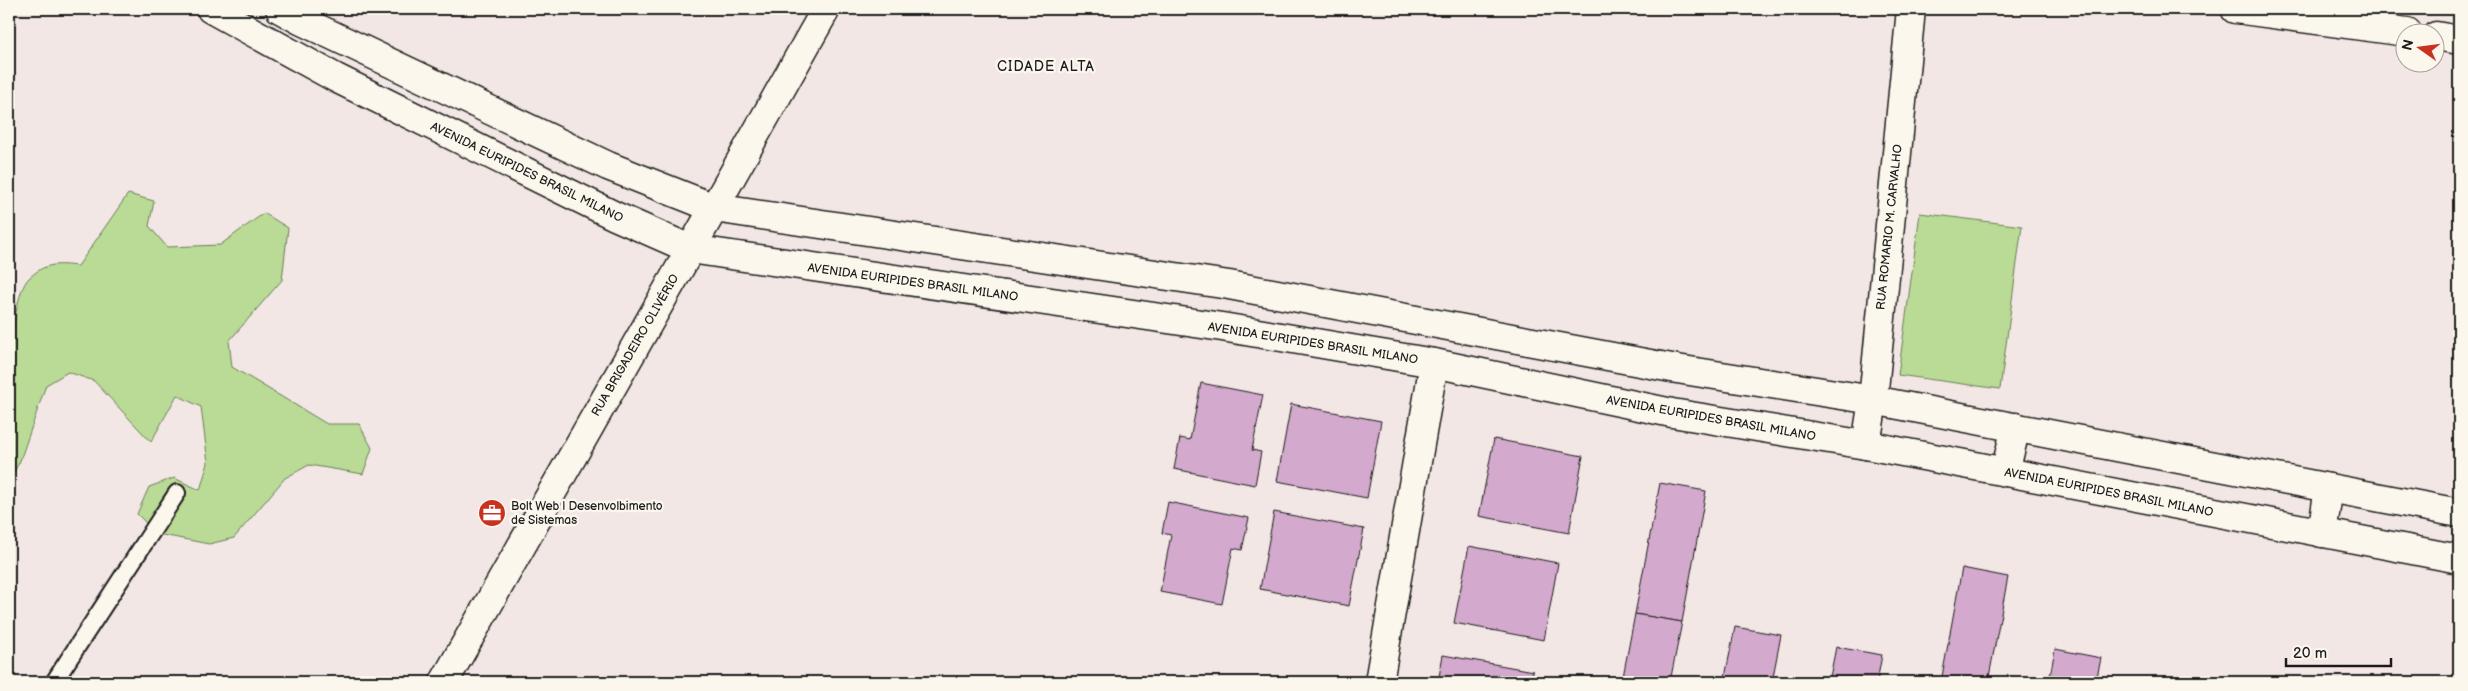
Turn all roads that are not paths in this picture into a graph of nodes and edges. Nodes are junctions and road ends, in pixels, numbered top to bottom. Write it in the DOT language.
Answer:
graph roads {
  1 [pos="211,9"];
  2 [pos="826,9"];
  3 [pos="1911,9"];
  4 [pos="2235,9"];
  5 [pos="290,14"];
  6 [pos="2396,31"];
  7 [pos="2446,38"];
  8 [pos="2459,40"];
  9 [pos="283,50"];
  10 [pos="714,208"];
  11 [pos="690,249"];
  12 [pos="1229,285"];
  13 [pos="1222,327"];
  14 [pos="1434,363"];
  15 [pos="1677,369"];
  16 [pos="1873,400"];
  17 [pos="1672,412"];
  18 [pos="2016,427"];
  19 [pos="1866,445"];
  20 [pos="2005,472"];
  21 [pos="2329,488"];
  22 [pos="177,493"];
  23 [pos="2459,513"];
  24 [pos="2322,533"];
  25 [pos="2459,559"];
  26 [pos="54,682"];
  27 [pos="444,682"];
  28 [pos="1379,682"];
  1 -- 9 [label="main road, AVENIDA EURIPIDES BRASIL MILANO"];
  2 -- 10 [label="main road, RUA BRIGADEIRO OLIVÉRIO"];
  3 -- 16 [label="main road, RUA ROMARIO M. CARVALHO"];
  4 -- 6 [label="main road"];
  5 -- 9 [label="main road"];
  5 -- 10 [label="main road"];
  7 -- 8 [label="main road"];
  9 -- 11 [label="main road, AVENIDA EURIPIDES BRASIL MILANO"];
  10 -- 11 [label="main road, RUA BRIGADEIRO OLIVÉRIO"];
  10 -- 12 [label="main road"];
  11 -- 13 [label="main road, AVENIDA EURIPIDES BRASIL MILANO"];
  11 -- 27 [label="main road, RUA BRIGADEIRO OLIVÉRIO"];
  12 -- 13 [label="main road"];
  12 -- 15 [label="main road"];
  13 -- 14 [label="main road, AVENIDA EURIPIDES BRASIL MILANO"];
  14 -- 17 [label="main road, AVENIDA EURIPIDES BRASIL MILANO"];
  14 -- 28 [label="main road"];
  15 -- 16 [label="main road"];
  15 -- 17 [label="main road"];
  16 -- 18 [label="main road"];
  16 -- 19 [label="main road, RUA ROMARIO M. CARVALHO"];
  17 -- 19 [label="main road, AVENIDA EURIPIDES BRASIL MILANO"];
  18 -- 20 [label="main road"];
  18 -- 21 [label="main road"];
  19 -- 20 [label="main road, AVENIDA EURIPIDES BRASIL MILANO"];
  20 -- 24 [label="main road, AVENIDA EURIPIDES BRASIL MILANO"];
  21 -- 23 [label="main road"];
  21 -- 24 [label="main road"];
  22 -- 26 [label="lane"];
  24 -- 25 [label="main road, AVENIDA EURIPIDES BRASIL MILANO"];
}
